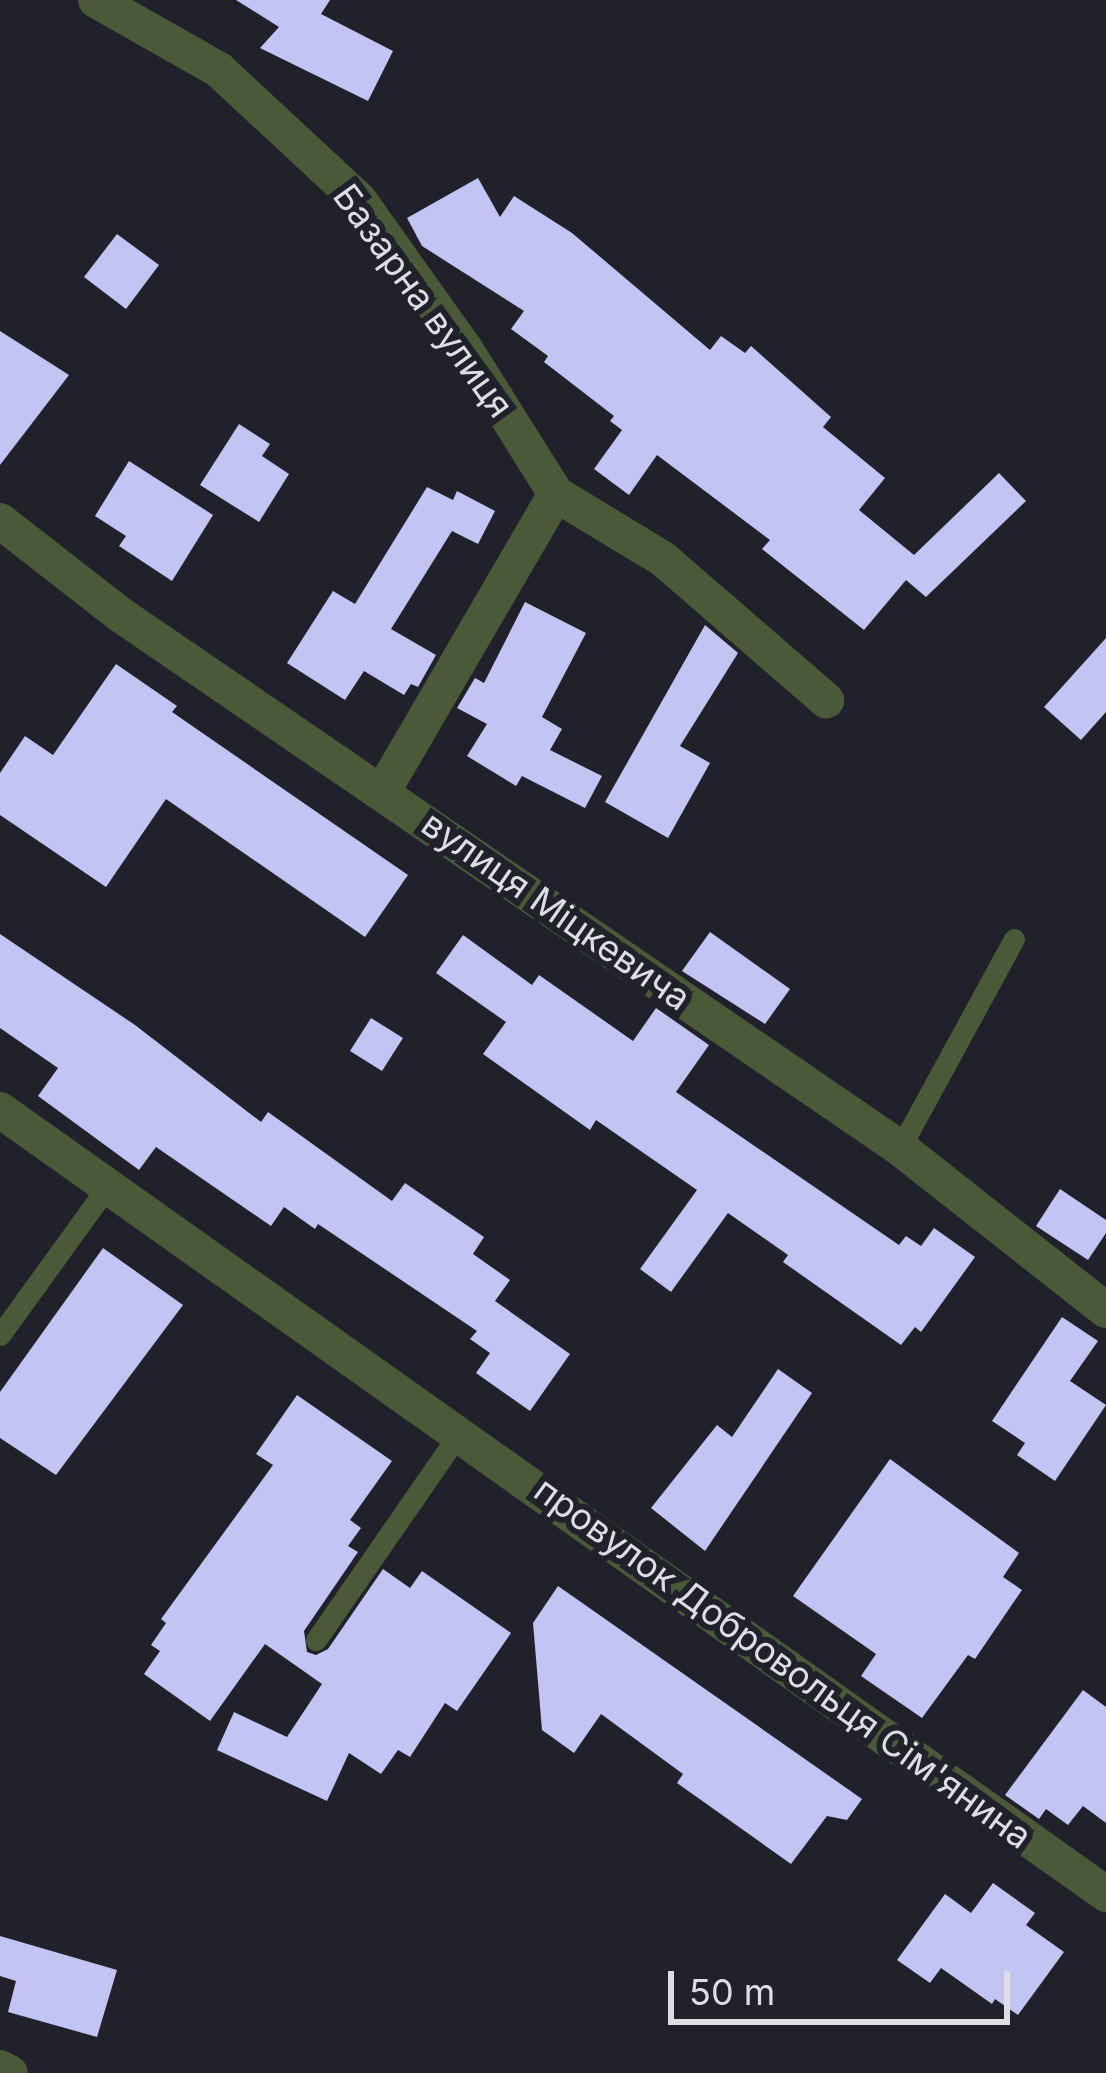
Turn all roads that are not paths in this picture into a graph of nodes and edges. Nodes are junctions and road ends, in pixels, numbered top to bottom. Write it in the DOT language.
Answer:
graph roads {
  1 [pos="96,0"];
  2 [pos="556,494"];
  3 [pos="0,521"];
  4 [pos="826,700"];
  5 [pos="383,791"];
  6 [pos="1014,938"];
  7 [pos="0,1110"];
  8 [pos="900,1148"];
  9 [pos="108,1186"];
  10 [pos="1106,1310"];
  11 [pos="0,1335"];
  12 [pos="460,1432"];
  13 [pos="316,1640"];
  14 [pos="1106,1894"];
  15 [pos="0,2068"];
  16 [pos="10,2073"];
  1 -- 2 [label="street, Базарна вулиця"];
  2 -- 4 [label="street, Базарна вулиця"];
  2 -- 5 [label="street"];
  3 -- 5 [label="street, вулиця Міцкевича"];
  5 -- 8 [label="street, вулиця Міцкевича"];
  6 -- 8 [label="lane"];
  7 -- 9 [label="street, провулок Добровольця Сім'янина"];
  8 -- 10 [label="street, вулиця Міцкевича"];
  9 -- 11 [label="lane"];
  9 -- 12 [label="street, провулок Добровольця Сім'янина"];
  12 -- 13 [label="lane"];
  12 -- 14 [label="street, провулок Добровольця Сім'янина"];
  15 -- 16 [label="street"];
}
